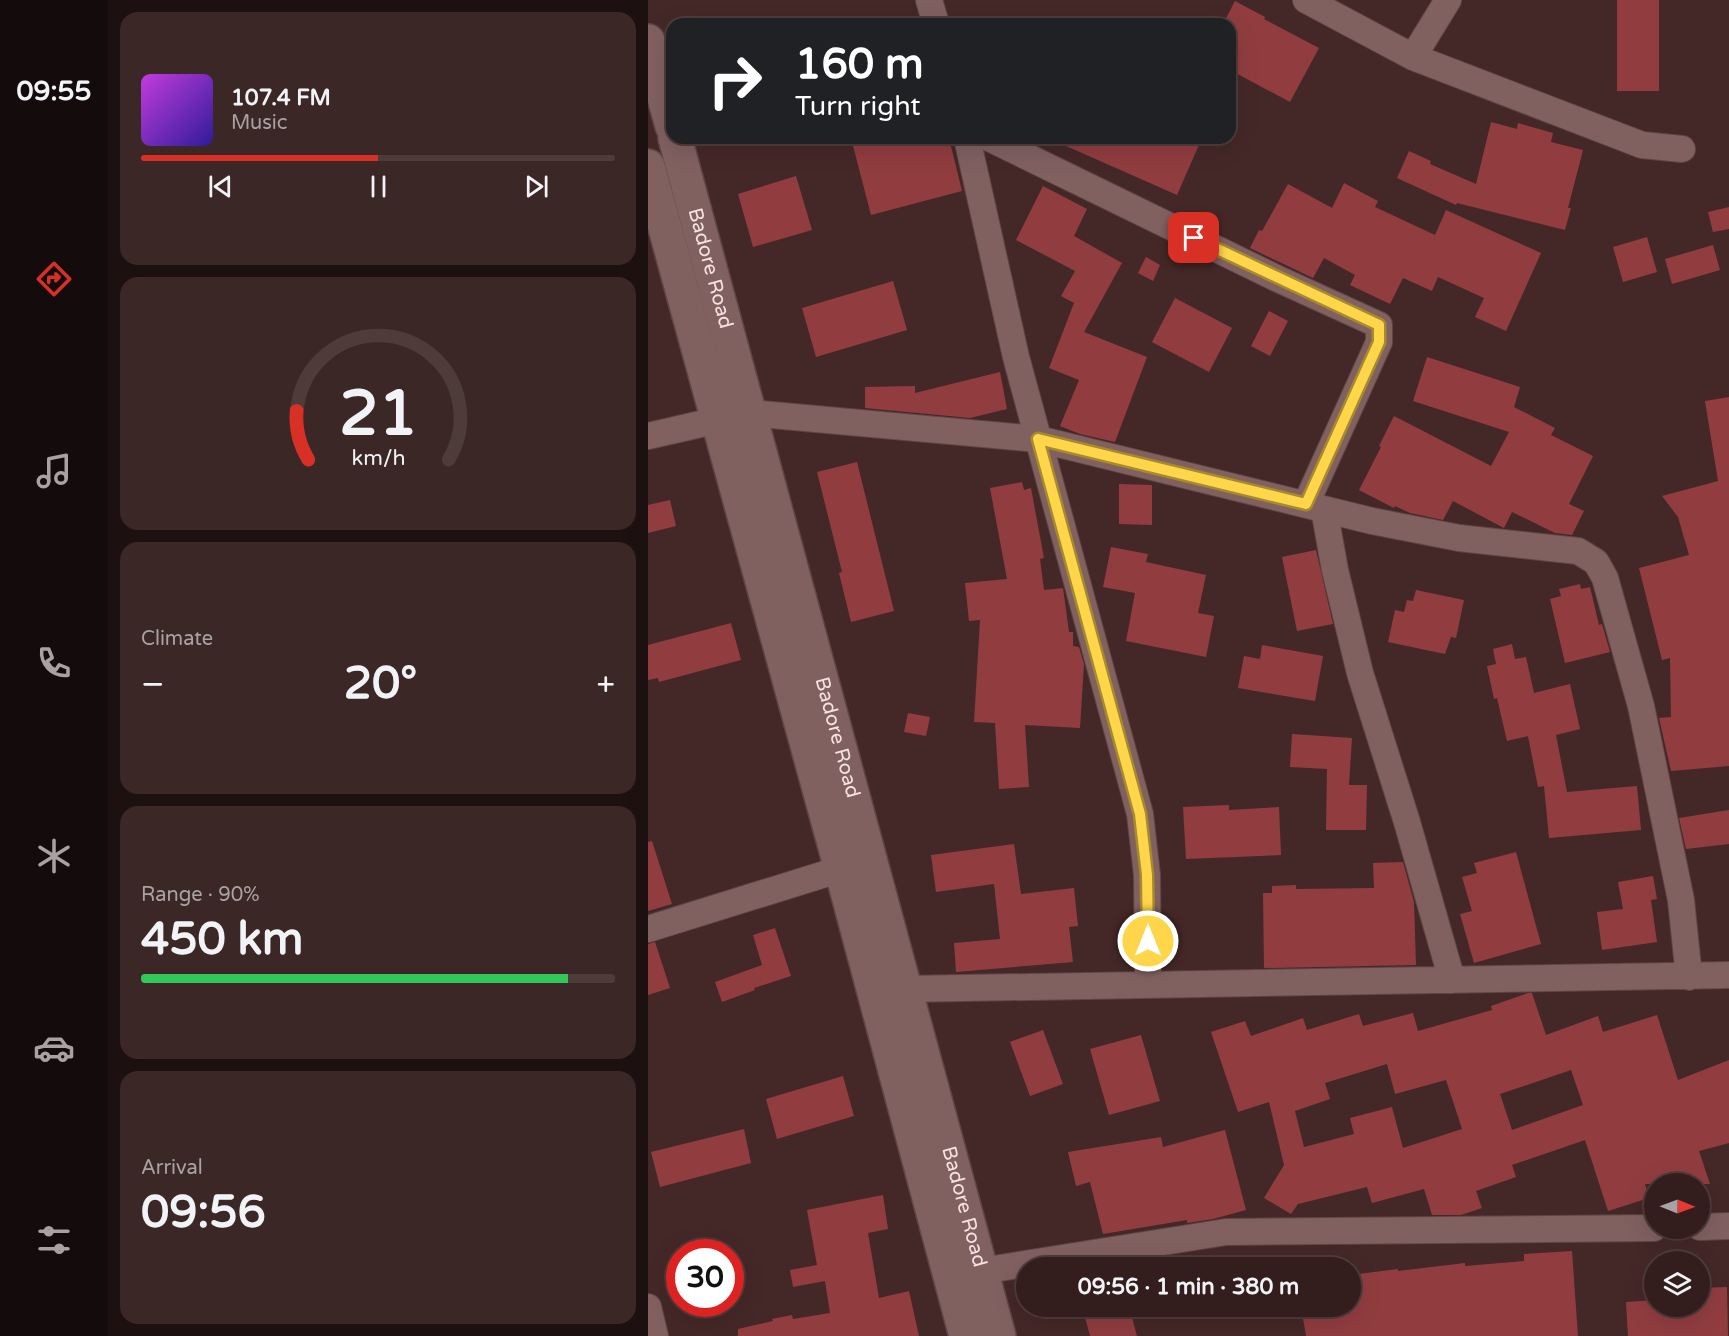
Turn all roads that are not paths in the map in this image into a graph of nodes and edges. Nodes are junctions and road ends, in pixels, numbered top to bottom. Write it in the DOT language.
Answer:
graph roads {
  1 [pos="929,0"];
  2 [pos="1306,0"];
  3 [pos="1448,0"];
  4 [pos="934,18"];
  5 [pos="648,42"];
  6 [pos="1413,57"];
  7 [pos="666,105"];
  8 [pos="677,144"];
  9 [pos="968,144"];
  10 [pos="1001,144"];
  11 [pos="1682,149"];
  12 [pos="648,166"];
  13 [pos="705,250"];
  14 [pos="673,256"];
  15 [pos="750,413"];
  16 [pos="718,420"];
  17 [pos="648,436"];
  18 [pos="1038,439"];
  19 [pos="1315,506"];
  20 [pos="841,869"];
  21 [pos="648,929"];
  22 [pos="1729,975"];
  23 [pos="1689,977"];
  24 [pos="1452,980"];
  25 [pos="1148,984"];
  26 [pos="906,988"];
  27 [pos="1729,1226"];
  28 [pos="1710,1227"];
  29 [pos="1644,1228"];
  30 [pos="981,1271"];
  31 [pos="648,1306"];
  32 [pos="655,1336"];
  33 [pos="966,1336"];
  34 [pos="999,1336"];
  1 -- 4 [label="street"];
  2 -- 6 [label="street"];
  3 -- 6 [label="street"];
  5 -- 7 [label="main road"];
  6 -- 11 [label="street"];
  8 -- 13 [label="main road, Badore Road"];
  9 -- 18 [label="street"];
  10 -- 19 [label="street"];
  12 -- 14 [label="main road, Badore Road"];
  13 -- 14 [label="main road"];
  13 -- 15 [label="main road, Badore Road"];
  14 -- 16 [label="main road, Badore Road"];
  15 -- 18 [label="street"];
  15 -- 26 [label="main road, Badore Road"];
  16 -- 17 [label="street"];
  16 -- 20 [label="main road, Badore Road"];
  18 -- 19 [label="street"];
  18 -- 25 [label="street"];
  19 -- 23 [label="street"];
  19 -- 24 [label="street"];
  20 -- 21 [label="street"];
  20 -- 33 [label="main road, Badore Road"];
  22 -- 23 [label="street"];
  23 -- 24 [label="street"];
  24 -- 25 [label="street"];
  25 -- 26 [label="street"];
  26 -- 30 [label="main road, Badore Road"];
  27 -- 28 [label="street"];
  29 -- 30 [label="street"];
  30 -- 34 [label="main road, Badore Road"];
  31 -- 32 [label="street"];
}
